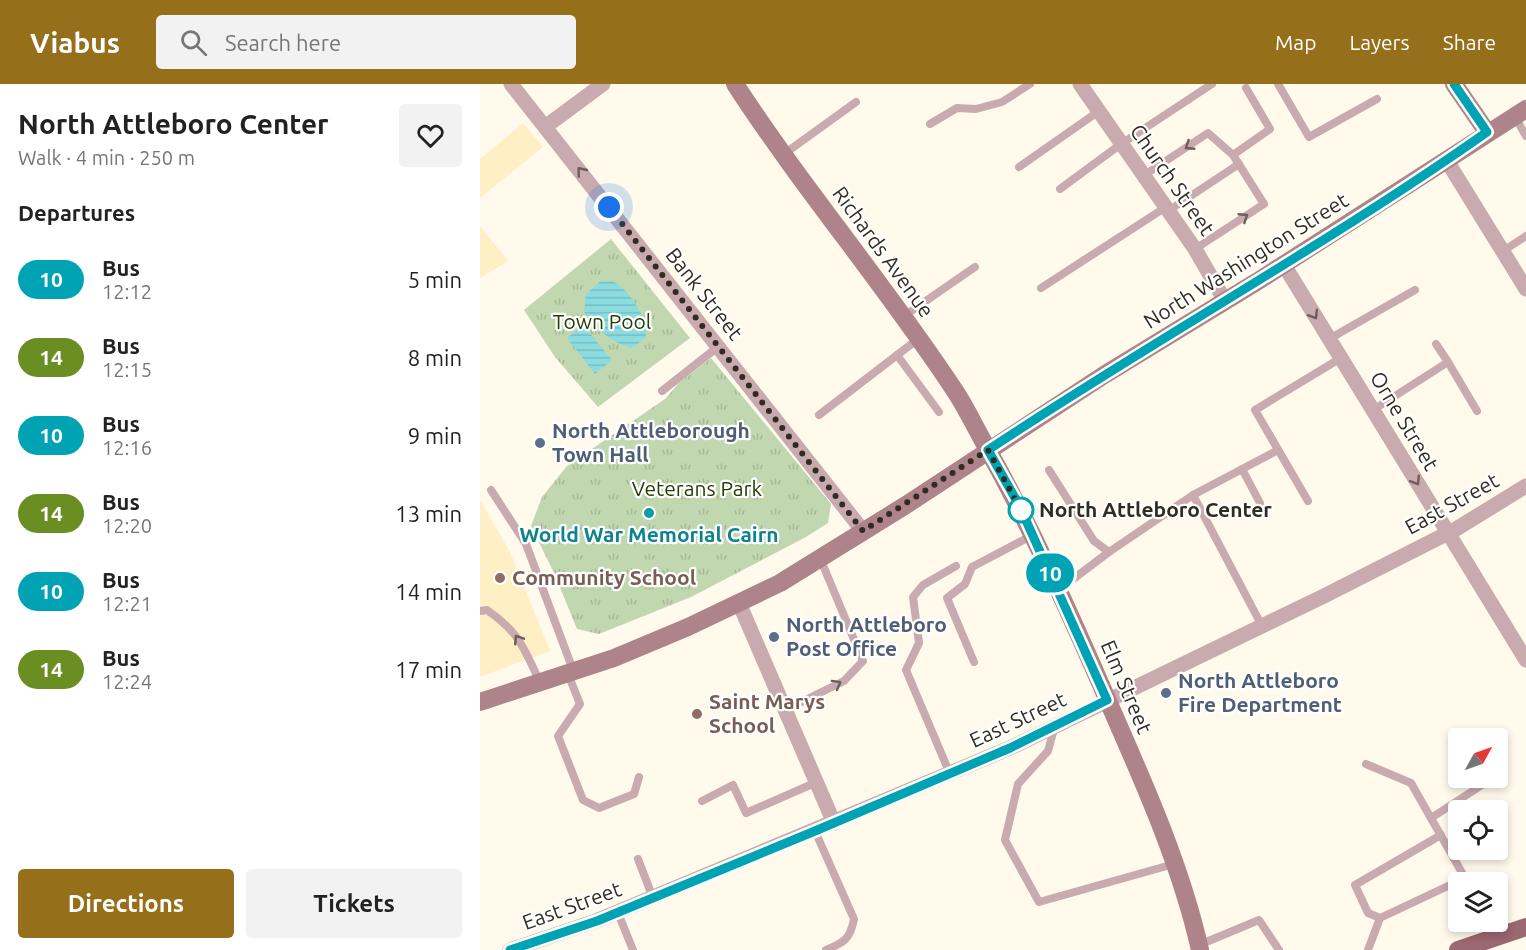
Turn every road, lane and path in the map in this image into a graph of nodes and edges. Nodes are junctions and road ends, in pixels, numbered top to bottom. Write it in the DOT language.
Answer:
graph roads {
  1 [pos="511,84"];
  2 [pos="603,84"];
  3 [pos="735,84"];
  4 [pos="1030,84"];
  5 [pos="1080,84"];
  6 [pos="1212,84"];
  7 [pos="1278,84"];
  8 [pos="1454,84"];
  9 [pos="1246,88"];
  10 [pos="1377,99"];
  11 [pos="856,102"];
  12 [pos="1099,111"];
  13 [pos="1520,112"];
  14 [pos="930,124"];
  15 [pos="545,126"];
  16 [pos="1487,132"];
  17 [pos="1526,136"];
  18 [pos="1121,144"];
  19 [pos="783,155"];
  20 [pos="1233,155"];
  21 [pos="1447,160"];
  22 [pos="1239,164"];
  23 [pos="1019,167"];
  24 [pos="1143,176"];
  25 [pos="1060,189"];
  26 [pos="1167,209"];
  27 [pos="1526,236"];
  28 [pos="1195,249"];
  29 [pos="1503,251"];
  30 [pos="1284,265"];
  31 [pos="975,267"];
  32 [pos="1041,288"];
  33 [pos="1526,289"];
  34 [pos="1415,290"];
  35 [pos="1225,301"];
  36 [pos="902,317"];
  37 [pos="918,339"];
  38 [pos="1329,339"];
  39 [pos="1436,344"];
  40 [pos="718,346"];
  41 [pos="897,355"];
  42 [pos="1341,358"];
  43 [pos="1448,362"];
  44 [pos="662,391"];
  45 [pos="1373,410"];
  46 [pos="1477,411"];
  47 [pos="939,412"];
  48 [pos="819,416"];
  49 [pos="988,450"];
  50 [pos="1278,450"];
  51 [pos="1242,469"];
  52 [pos="1049,470"];
  53 [pos="1526,486"];
  54 [pos="491,490"];
  55 [pos="1193,495"];
  56 [pos="1308,501"];
  57 [pos="1260,503"];
  58 [pos="863,531"];
  59 [pos="1448,532"];
  60 [pos="1033,536"];
  61 [pos="1108,552"];
  62 [pos="820,558"];
  63 [pos="956,566"];
  64 [pos="1058,591"];
  65 [pos="739,603"];
  66 [pos="480,611"];
  67 [pos="1262,626"];
  68 [pos="1526,660"];
  69 [pos="974,662"];
  70 [pos="571,673"];
  71 [pos="540,683"];
  72 [pos="1107,700"];
  73 [pos="480,702"];
  74 [pos="785,710"];
  75 [pos="1054,727"];
  76 [pos="1366,764"];
  77 [pos="950,774"];
  78 [pos="639,777"];
  79 [pos="817,782"];
  80 [pos="1477,788"];
  81 [pos="702,801"];
  82 [pos="1431,818"];
  83 [pos="834,823"];
  84 [pos="815,831"];
  85 [pos="1441,835"];
  86 [pos="638,859"];
  87 [pos="1174,864"];
  88 [pos="1462,872"];
  89 [pos="1448,888"];
  90 [pos="653,898"];
  91 [pos="618,913"];
  92 [pos="1380,918"];
  93 [pos="1526,927"];
  94 [pos="1486,932"];
  95 [pos="1488,938"];
  96 [pos="1200,947"];
  97 [pos="510,950"];
  98 [pos="633,950"];
  99 [pos="826,950"];
  100 [pos="1279,950"];
  101 [pos="1368,950"];
  102 [pos="1458,950"];
  1 -- 15 [label="street, Bank Street"];
  2 -- 15 [label="street"];
  3 -- 19 [label="main road, Richards Avenue"];
  4 -- 14 [label="lane"];
  5 -- 12 [label="street, Church Street"];
  6 -- 18 [label="lane"];
  7 -- 10 [label="lane"];
  8 -- 16 [label="main road"];
  9 -- 20 [label="lane"];
  11 -- 19 [label="lane"];
  12 -- 18 [label="street, Church Street"];
  12 -- 23 [label="lane"];
  13 -- 16 [label="main road, North Washington Street"];
  13 -- 17 [label="lane"];
  40 -- 15 [label="street, Bank Street, one-way"];
  16 -- 21 [label="main road, North Washington Street"];
  18 -- 24 [label="street, Church Street"];
  18 -- 25 [label="lane"];
  19 -- 36 [label="main road, Richards Avenue"];
  20 -- 22 [label="lane"];
  20 -- 24 [label="lane, one-way"];
  21 -- 29 [label="street"];
  21 -- 30 [label="main road, North Washington Street"];
  22 -- 26 [label="lane"];
  28 -- 22 [label="lane, one-way"];
  24 -- 26 [label="street, Church Street"];
  26 -- 28 [label="street, Church Street"];
  26 -- 32 [label="lane"];
  27 -- 29 [label="lane"];
  28 -- 35 [label="street, Church Street"];
  29 -- 33 [label="street"];
  30 -- 35 [label="main road, North Washington Street"];
  30 -- 38 [label="street, Orne Street, one-way"];
  31 -- 36 [label="lane"];
  34 -- 38 [label="lane"];
  35 -- 49 [label="main road, North Washington Street"];
  36 -- 37 [label="main road, Richards Avenue"];
  37 -- 41 [label="lane"];
  37 -- 49 [label="main road, Richards Avenue"];
  38 -- 42 [label="street, Orne Street"];
  39 -- 43 [label="lane"];
  40 -- 44 [label="lane"];
  40 -- 58 [label="street, Bank Street"];
  41 -- 47 [label="lane"];
  41 -- 48 [label="lane"];
  42 -- 45 [label="street, Orne Street"];
  42 -- 50 [label="lane"];
  43 -- 45 [label="lane"];
  43 -- 46 [label="lane"];
  45 -- 59 [label="street, Orne Street, one-way"];
  49 -- 58 [label="main road, North Washington Street"];
  49 -- 60 [label="main road, Elm Street"];
  50 -- 51 [label="lane"];
  50 -- 56 [label="lane"];
  51 -- 55 [label="lane"];
  51 -- 57 [label="lane"];
  52 -- 61 [label="lane"];
  53 -- 59 [label="street, East Street"];
  54 -- 70 [label="lane"];
  55 -- 61 [label="lane"];
  55 -- 67 [label="lane"];
  58 -- 62 [label="main road, North Washington Street"];
  59 -- 67 [label="street, East Street"];
  59 -- 68 [label="street, Orne Street"];
  60 -- 64 [label="main road, Elm Street"];
  60 -- 69 [label="lane"];
  61 -- 64 [label="lane"];
  62 -- 65 [label="main road, North Washington Street"];
  74 -- 62 [label="lane, one-way"];
  63 -- 77 [label="lane"];
  64 -- 72 [label="main road, Elm Street"];
  65 -- 70 [label="main road, North Washington Street"];
  65 -- 74 [label="street"];
  71 -- 66 [label="lane, one-way"];
  67 -- 72 [label="street, East Street"];
  70 -- 71 [label="main road, North Washington Street"];
  70 -- 78 [label="lane"];
  71 -- 73 [label="main road, North Washington Street"];
  72 -- 75 [label="street, East Street"];
  72 -- 87 [label="main road, Elm Street"];
  74 -- 79 [label="street"];
  75 -- 77 [label="street, East Street"];
  75 -- 87 [label="lane"];
  76 -- 82 [label="lane"];
  77 -- 83 [label="street, East Street"];
  79 -- 81 [label="lane"];
  79 -- 83 [label="street"];
  80 -- 82 [label="lane"];
  82 -- 85 [label="lane"];
  83 -- 84 [label="street, East Street"];
  84 -- 90 [label="street, East Street"];
  84 -- 99 [label="lane"];
  85 -- 88 [label="lane"];
  85 -- 92 [label="lane"];
  86 -- 90 [label="lane"];
  87 -- 96 [label="main road, Elm Street"];
  89 -- 92 [label="lane"];
  90 -- 91 [label="street, East Street"];
  91 -- 97 [label="street, East Street"];
  91 -- 98 [label="lane"];
  92 -- 101 [label="lane"];
  93 -- 95 [label="main road"];
  94 -- 95 [label="lane"];
  95 -- 102 [label="main road"];
  96 -- 100 [label="lane"];
}
